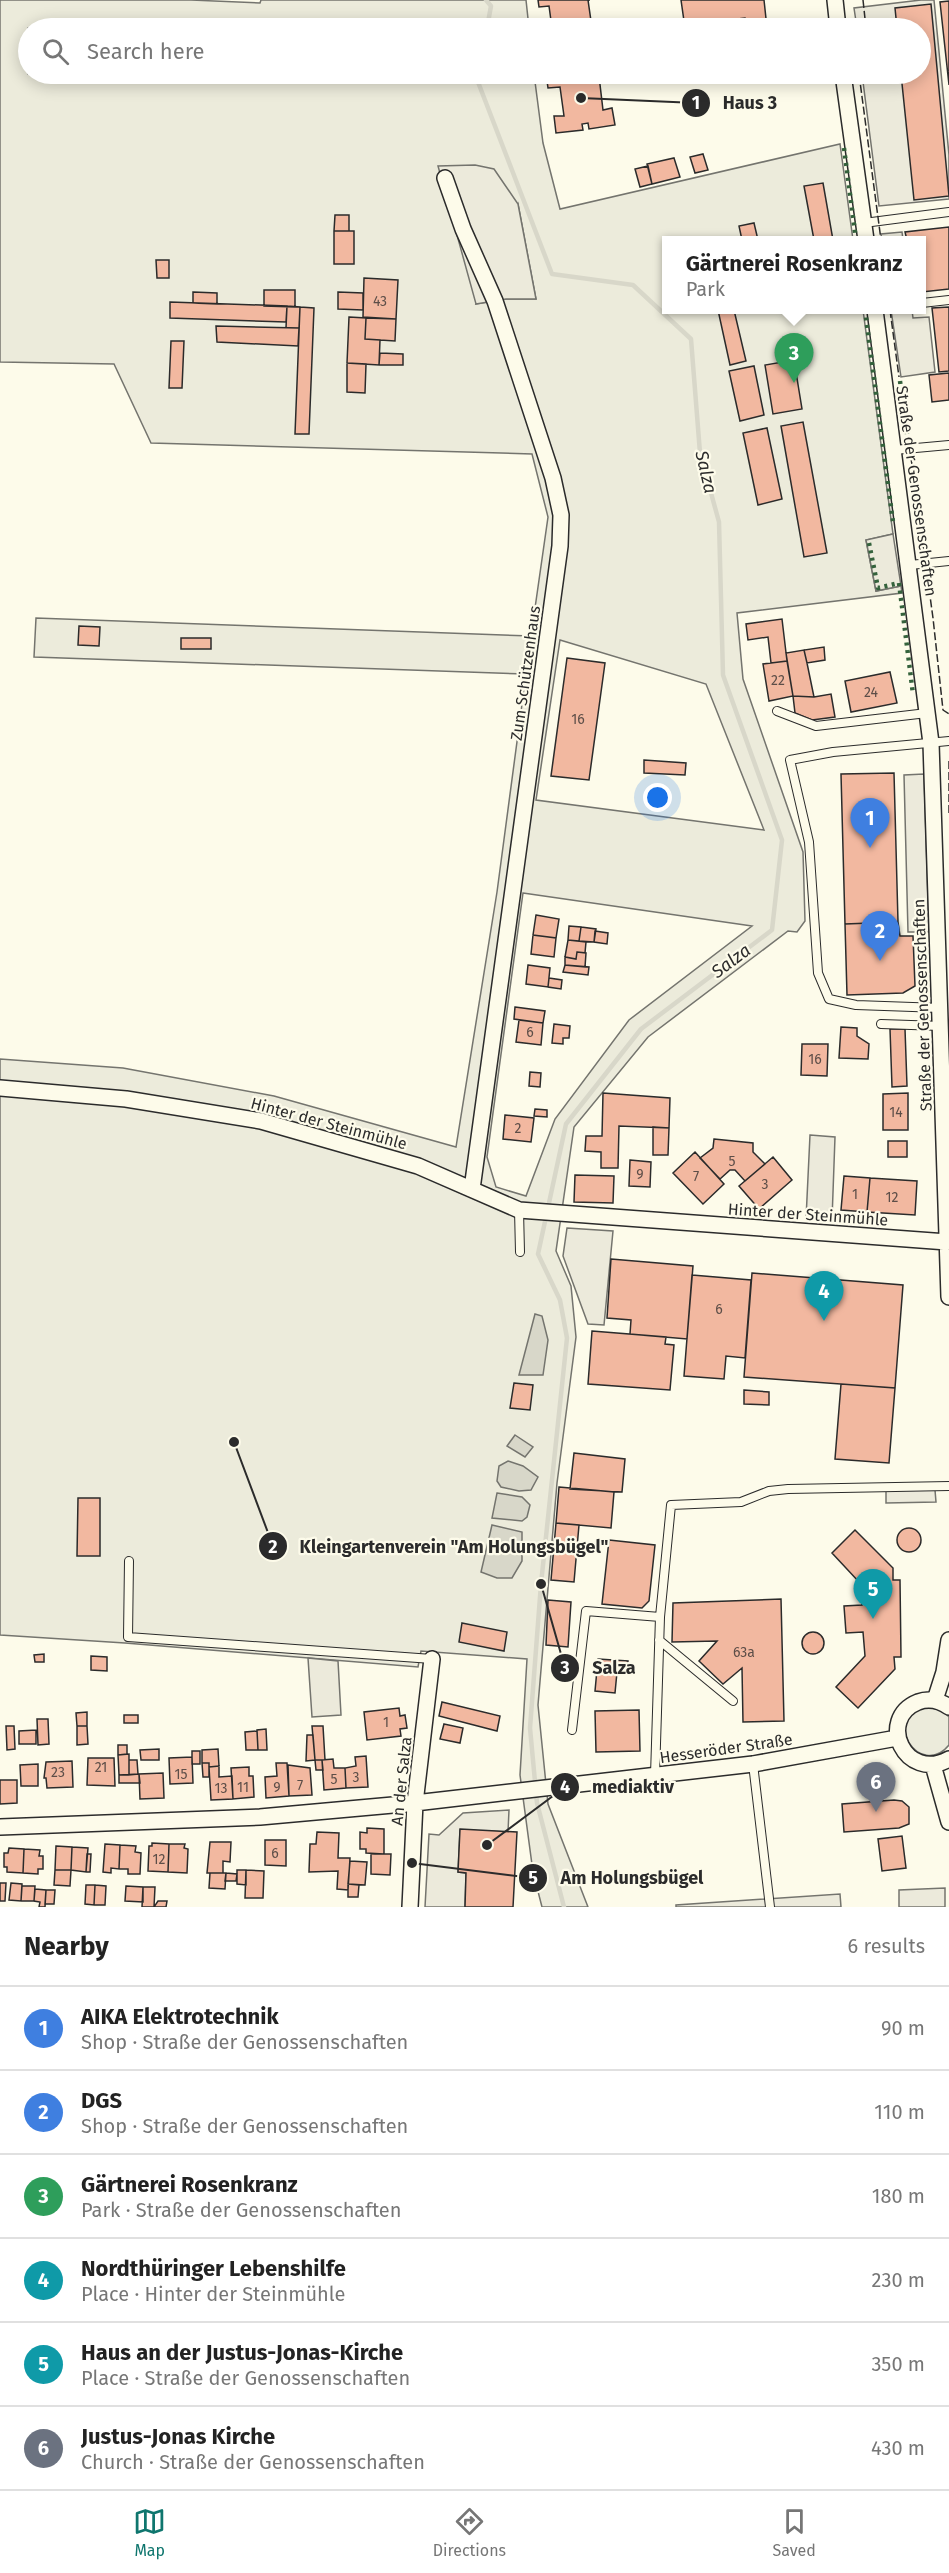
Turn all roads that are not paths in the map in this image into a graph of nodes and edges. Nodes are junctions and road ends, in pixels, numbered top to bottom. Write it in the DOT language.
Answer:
graph roads {
  1 [pos="835,0"];
  2 [pos="841,0"];
  3 [pos="837,18"];
  4 [pos="844,84"];
  5 [pos="446,178"];
  6 [pos="949,212"];
  7 [pos="864,223"];
  8 [pos="866,236"];
  9 [pos="949,300"];
  10 [pos="926,302"];
  11 [pos="876,314"];
  12 [pos="949,445"];
  13 [pos="894,450"];
  14 [pos="949,561"];
  15 [pos="910,565"];
  16 [pos="777,711"];
  17 [pos="927,713"];
  18 [pos="949,741"];
  19 [pos="931,743"];
  20 [pos="941,1008"];
  21 [pos="881,1024"];
  22 [pos="941,1026"];
  23 [pos="946,1086"];
  24 [pos="0,1088"];
  25 [pos="472,1189"];
  26 [pos="526,1211"];
  27 [pos="947,1242"];
  28 [pos="520,1251"];
  29 [pos="949,1297"];
  30 [pos="949,1486"];
  31 [pos="129,1561"];
  32 [pos="660,1617"];
  33 [pos="659,1640"];
  34 [pos="949,1640"];
  35 [pos="432,1659"];
  36 [pos="733,1701"];
  37 [pos="942,1704"];
  38 [pos="572,1730"];
  39 [pos="897,1738"];
  40 [pos="949,1759"];
  41 [pos="753,1764"];
  42 [pos="933,1765"];
  43 [pos="655,1775"];
  44 [pos="415,1803"];
  45 [pos="949,1822"];
  46 [pos="0,1827"];
  47 [pos="410,1907"];
  48 [pos="770,1907"];
  1 -- 2 [label="lane"];
  1 -- 3 [label="street"];
  4 -- 7 [label="street"];
  5 -- 25 [label="street, Zum Schützenhaus"];
  6 -- 7 [label="lane"];
  7 -- 8 [label="street"];
  9 -- 10 [label="lane"];
  11 -- 13 [label="street, Straße der Genossenschaften"];
  12 -- 13 [label="lane"];
  13 -- 15 [label="street, Straße der Genossenschaften"];
  14 -- 15 [label="lane"];
  15 -- 17 [label="street, Straße der Genossenschaften"];
  16 -- 17 [label="lane"];
  17 -- 19 [label="street, Straße der Genossenschaften"];
  18 -- 19 [label="lane"];
  19 -- 20 [label="street, Straße der Genossenschaften"];
  19 -- 20 [label="lane"];
  20 -- 22 [label="street, Straße der Genossenschaften"];
  21 -- 22 [label="lane"];
  22 -- 23 [label="street, Straße der Genossenschaften"];
  23 -- 27 [label="street, Straße der Genossenschaften"];
  24 -- 25 [label="street, Hinter der Steinmühle"];
  25 -- 26 [label="street, Hinter der Steinmühle"];
  26 -- 27 [label="street, Hinter der Steinmühle"];
  26 -- 28 [label="lane"];
  27 -- 29 [label="street, Straße der Genossenschaften"];
  30 -- 32 [label="lane"];
  31 -- 35 [label="lane"];
  32 -- 33 [label="lane"];
  32 -- 38 [label="lane"];
  33 -- 36 [label="lane"];
  33 -- 43 [label="lane"];
  34 -- 37 [label="street"];
  35 -- 44 [label="street, An der Salza"];
  37 -- 39 [label="street"];
  39 -- 41 [label="street, Hesseröder Straße"];
  39 -- 42 [label="street"];
  40 -- 42 [label="street"];
  41 -- 43 [label="street, Hesseröder Straße"];
  41 -- 48 [label="lane"];
  42 -- 45 [label="street"];
  43 -- 44 [label="street, Hesseröder Straße"];
  44 -- 46 [label="street, Hesseröder Straße"];
  44 -- 47 [label="street, An der Salza"];
}
